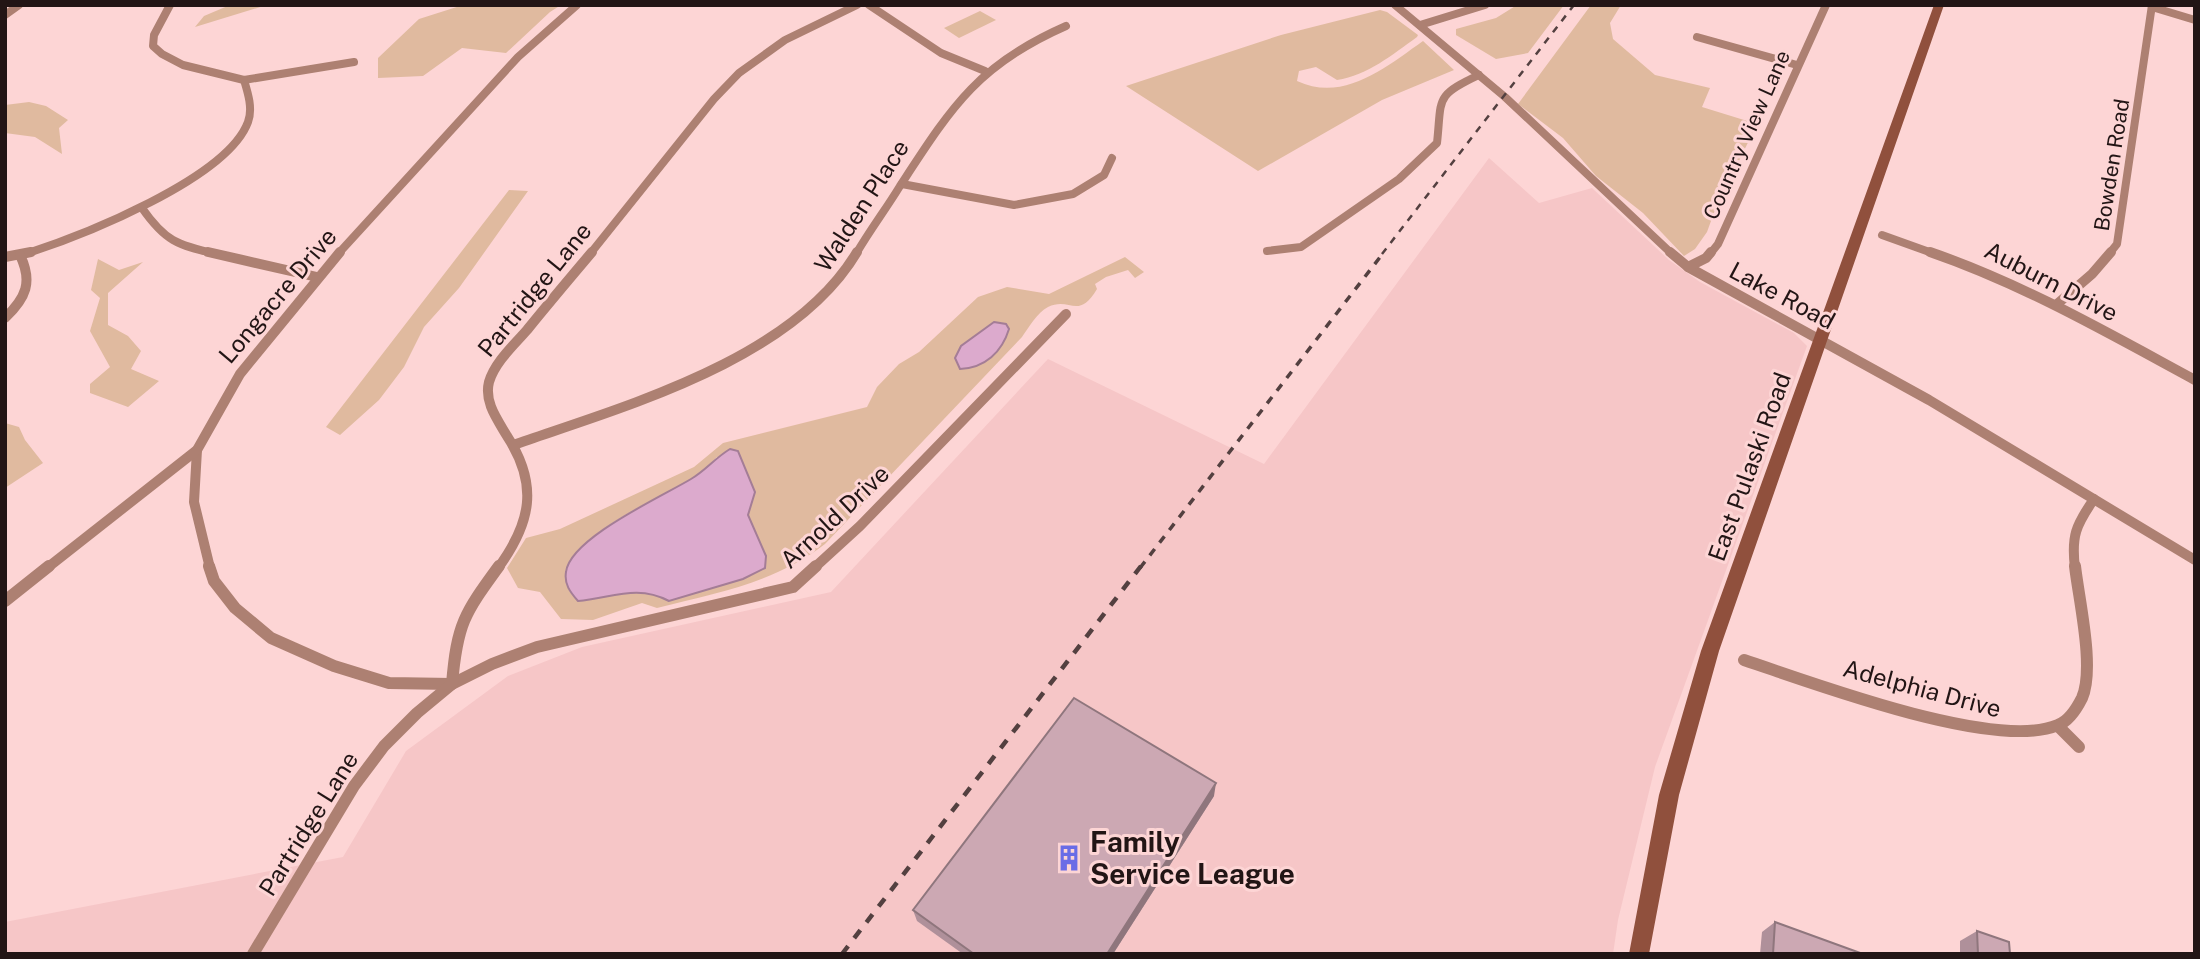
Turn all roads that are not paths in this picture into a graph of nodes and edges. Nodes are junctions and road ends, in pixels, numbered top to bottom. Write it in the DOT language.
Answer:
graph roads {
  1 [pos="19,5"];
  2 [pos="170,5"];
  3 [pos="577,5"];
  4 [pos="857,5"];
  5 [pos="869,5"];
  6 [pos="1395,5"];
  7 [pos="1485,5"];
  8 [pos="1826,5"];
  9 [pos="1939,5"];
  10 [pos="2152,6"];
  11 [pos="5,15"];
  12 [pos="2195,20"];
  13 [pos="1420,25"];
  14 [pos="1066,26"];
  15 [pos="1697,37"];
  16 [pos="354,62"];
  17 [pos="1797,65"];
  18 [pos="985,71"];
  19 [pos="1479,75"];
  20 [pos="244,80"];
  21 [pos="1112,158"];
  22 [pos="902,184"];
  23 [pos="142,208"];
  24 [pos="1882,234"];
  25 [pos="1267,251"];
  26 [pos="20,255"];
  27 [pos="5,257"];
  28 [pos="1688,267"];
  29 [pos="317,277"];
  30 [pos="2056,305"];
  31 [pos="1066,314"];
  32 [pos="5,317"];
  33 [pos="1821,341"];
  34 [pos="2195,380"];
  35 [pos="513,445"];
  36 [pos="197,450"];
  37 [pos="2094,499"];
  38 [pos="2195,560"];
  39 [pos="5,601"];
  40 [pos="1744,660"];
  41 [pos="452,684"];
  42 [pos="2058,726"];
  43 [pos="2078,747"];
  44 [pos="254,954"];
  45 [pos="1639,954"];
  1 -- 11 [label="street"];
  2 -- 20 [label="street"];
  3 -- 29 [label="street, Longacre Drive"];
  4 -- 35 [label="street, Partridge Lane"];
  5 -- 18 [label="street"];
  6 -- 13 [label="street, Lake Road"];
  7 -- 13 [label="street"];
  8 -- 17 [label="street, Country View Lane"];
  9 -- 33 [label="main road, East Pulaski Road"];
  10 -- 12 [label="street"];
  10 -- 30 [label="street, Bowden Road"];
  13 -- 19 [label="street, Lake Road"];
  14 -- 18 [label="street, Walden Place"];
  15 -- 17 [label="street"];
  16 -- 20 [label="street"];
  17 -- 28 [label="street, Country View Lane"];
  18 -- 22 [label="street, Walden Place"];
  19 -- 25 [label="street"];
  19 -- 28 [label="street, Lake Road"];
  20 -- 23 [label="street"];
  21 -- 22 [label="street"];
  22 -- 35 [label="street, Walden Place"];
  23 -- 26 [label="street"];
  23 -- 29 [label="street"];
  24 -- 30 [label="street, Auburn Drive"];
  26 -- 27 [label="street"];
  26 -- 32 [label="street"];
  28 -- 33 [label="street, Lake Road"];
  29 -- 36 [label="street, Longacre Drive"];
  30 -- 34 [label="street, Auburn Drive"];
  31 -- 41 [label="street, Arnold Drive"];
  33 -- 37 [label="street, Lake Road"];
  33 -- 45 [label="main road, East Pulaski Road"];
  35 -- 41 [label="street, Partridge Lane"];
  36 -- 39 [label="street, Longacre Drive"];
  36 -- 41 [label="street"];
  37 -- 38 [label="street, Lake Road"];
  37 -- 42 [label="street"];
  40 -- 42 [label="street, Adelphia Drive"];
  41 -- 44 [label="street, Partridge Lane"];
  42 -- 43 [label="street"];
}
